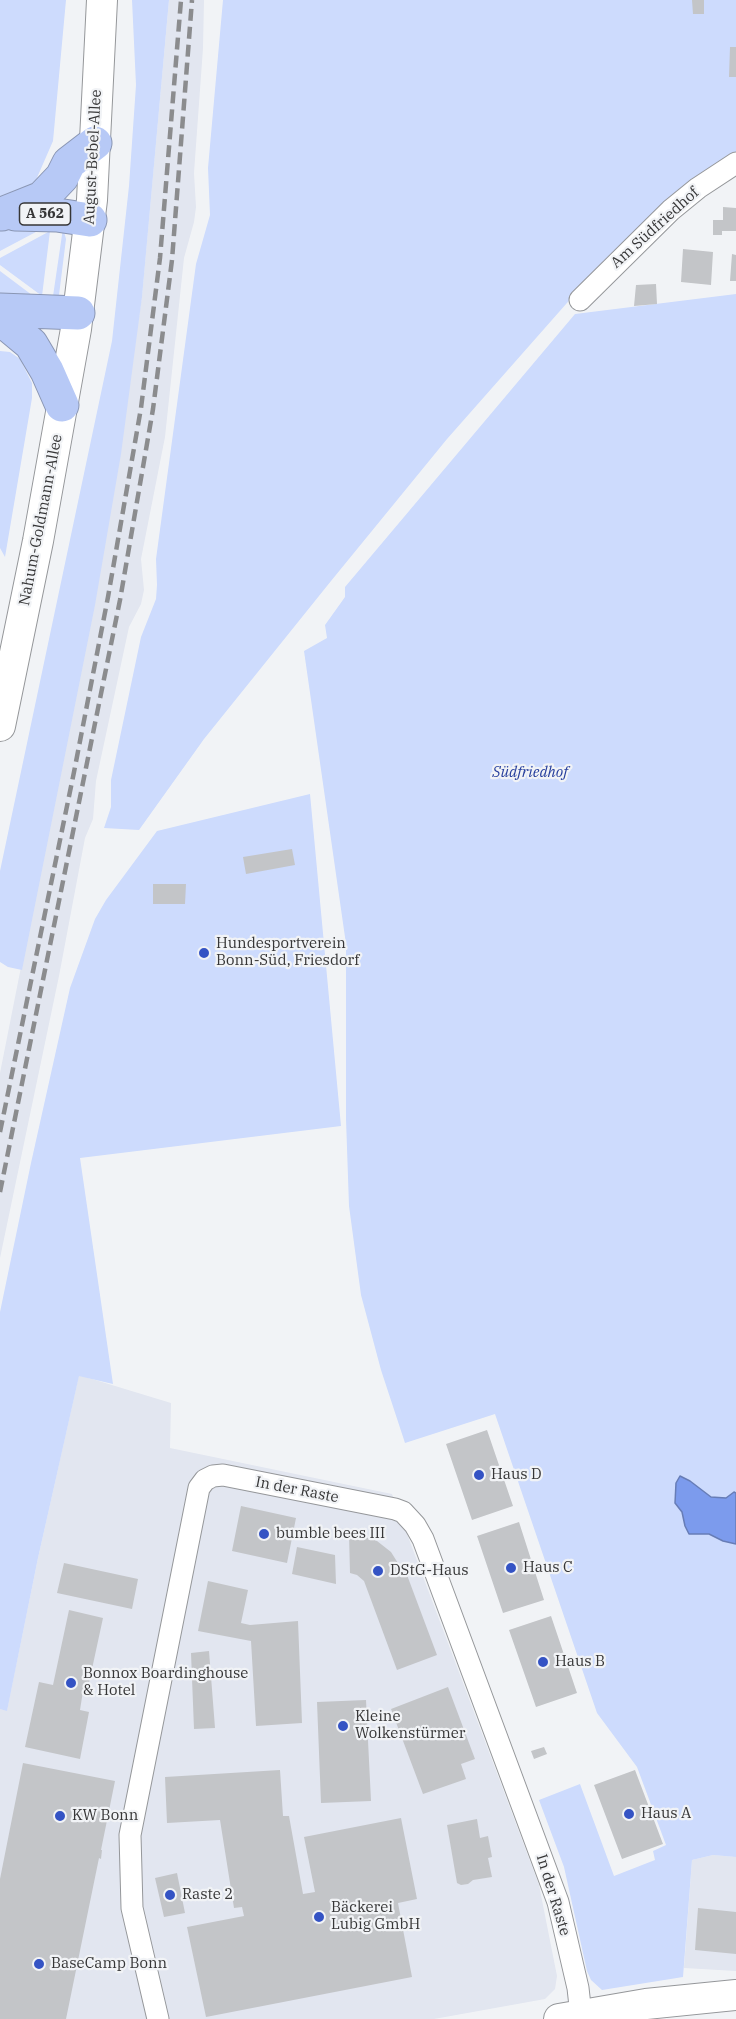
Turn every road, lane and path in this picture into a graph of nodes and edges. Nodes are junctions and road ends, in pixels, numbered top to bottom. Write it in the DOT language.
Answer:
graph roads {
  1 [pos="102,0"];
  2 [pos="95,143"];
  3 [pos="736,163"];
  4 [pos="1,214"];
  5 [pos="90,220"];
  6 [pos="580,300"];
  7 [pos="0,310"];
  8 [pos="78,313"];
  9 [pos="0,323"];
  10 [pos="62,405"];
  11 [pos="0,726"];
  12 [pos="736,1995"];
  13 [pos="570,2017"];
  14 [pos="158,2019"];
  1 -- 2 [label="main road, August-Bebel-Allee"];
  2 -- 4 [label="highway"];
  2 -- 5 [label="main road, August-Bebel-Allee"];
  3 -- 6 [label="street, Am Südfriedhof"];
  4 -- 5 [label="highway, A 562"];
  5 -- 8 [label="main road, August-Bebel-Allee"];
  7 -- 8 [label="highway"];
  8 -- 10 [label="main road, Nahum-Goldmann-Allee"];
  9 -- 10 [label="highway"];
  10 -- 11 [label="main road, Nahum-Goldmann-Allee"];
  12 -- 13 [label="main road"];
  13 -- 14 [label="street, In der Raste"];
}
